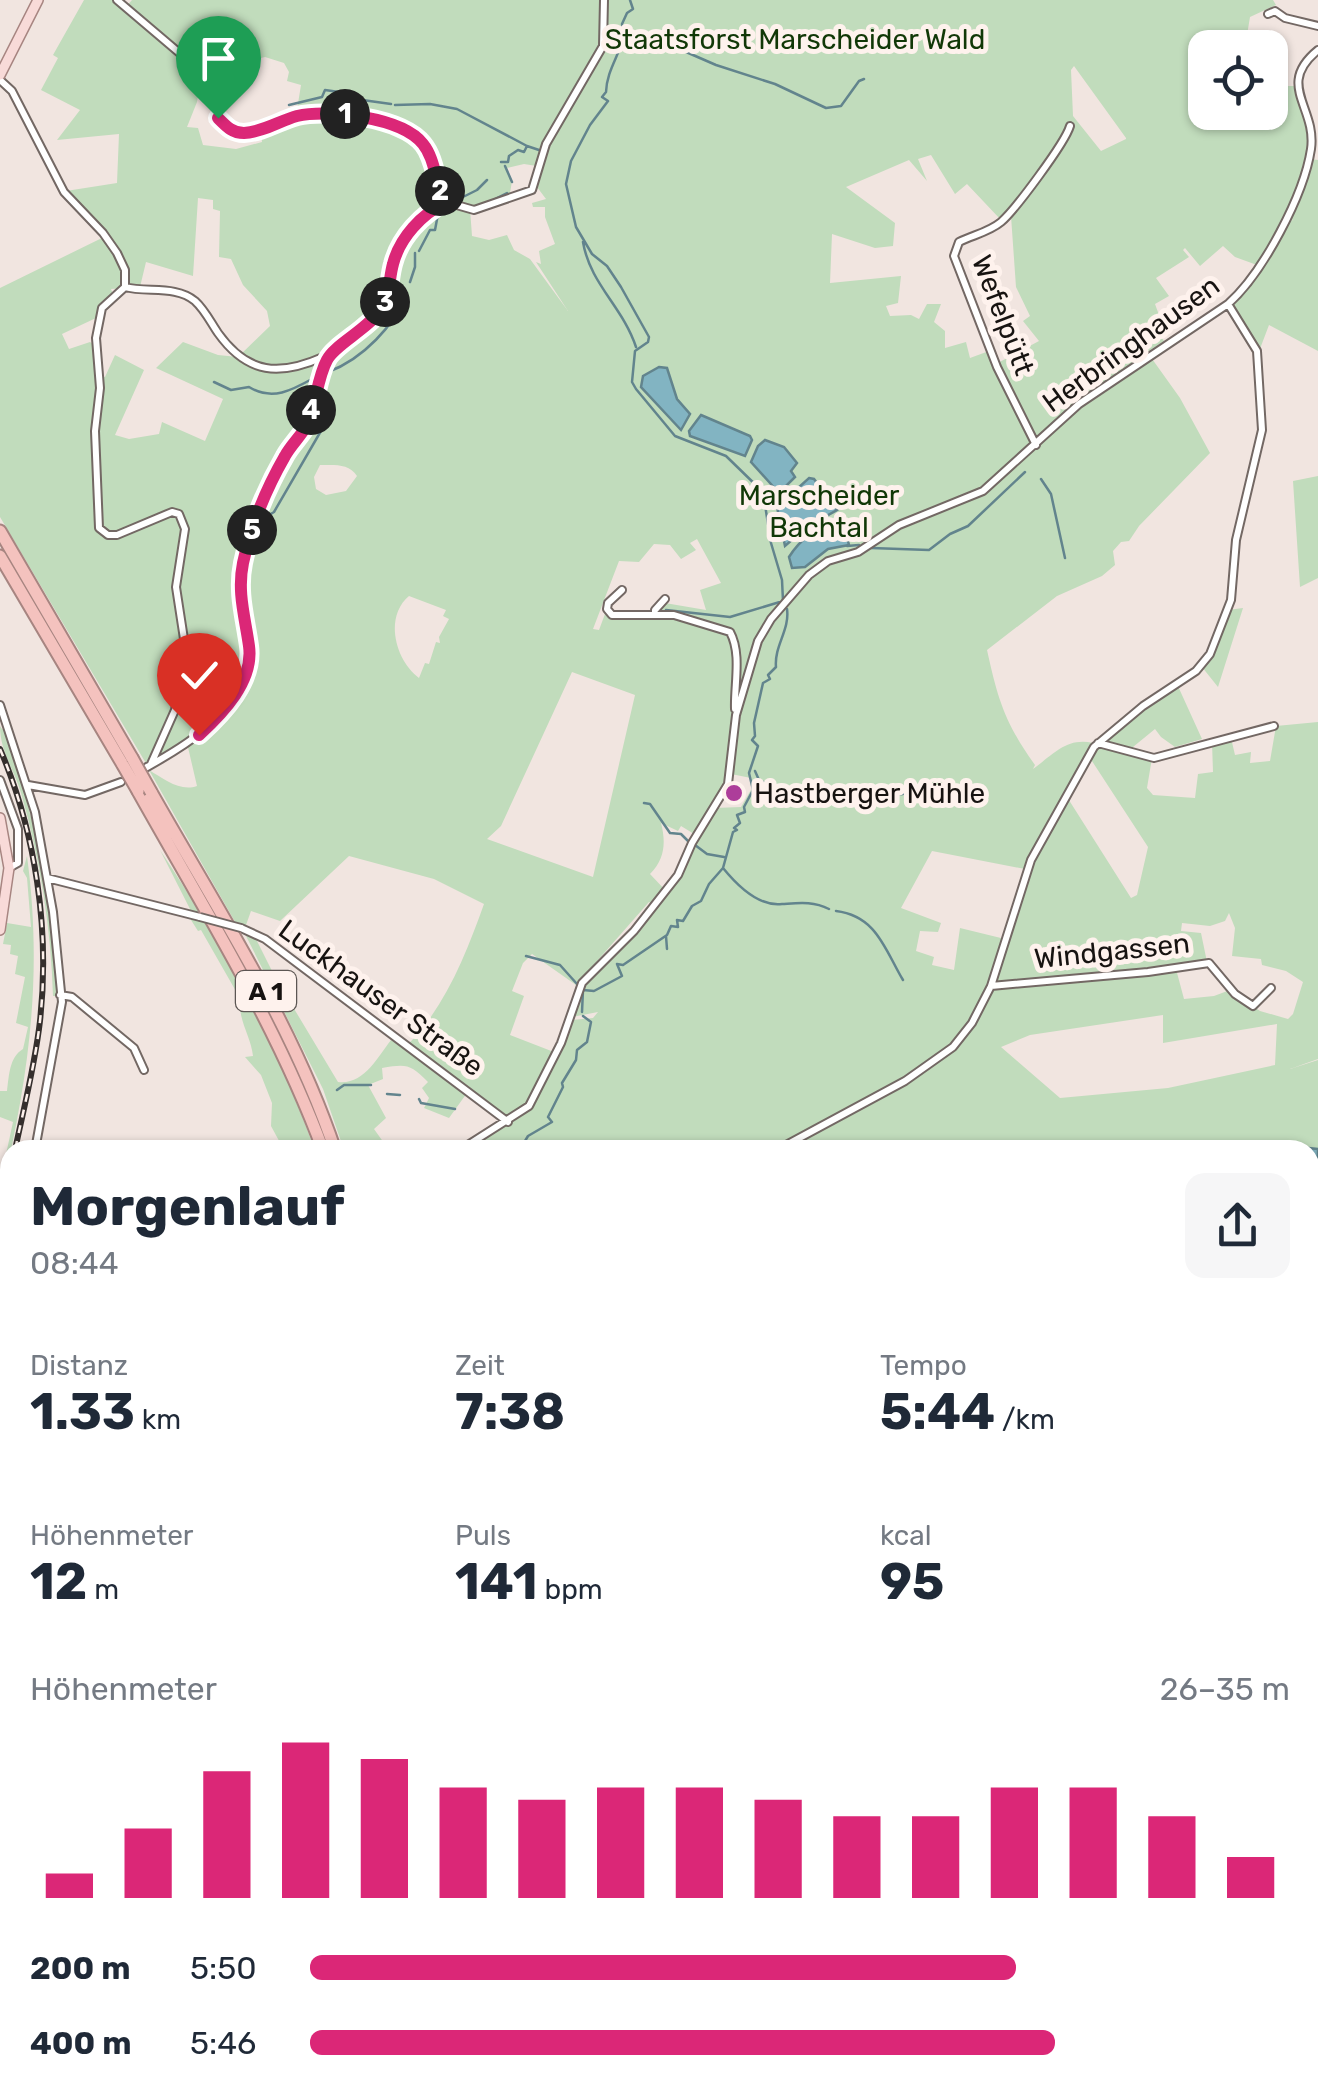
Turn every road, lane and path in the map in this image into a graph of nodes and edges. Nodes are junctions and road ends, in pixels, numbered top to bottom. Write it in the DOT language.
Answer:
graph roads {
  1 [pos="38,0"];
  2 [pos="117,0"];
  3 [pos="604,0"];
  4 [pos="1268,14"];
  5 [pos="1318,26"];
  6 [pos="1318,50"];
  7 [pos="0,77"];
  8 [pos="1070,126"];
  9 [pos="446,202"];
  10 [pos="125,287"];
  11 [pos="1228,304"];
  12 [pos="327,358"];
  13 [pos="1036,445"];
  14 [pos="0,531"];
  15 [pos="0,556"];
  16 [pos="622,590"];
  17 [pos="665,599"];
  18 [pos="655,615"];
  19 [pos="0,705"];
  20 [pos="737,712"];
  21 [pos="1274,726"];
  22 [pos="1098,743"];
  23 [pos="127,762"];
  24 [pos="0,780"];
  25 [pos="121,782"];
  26 [pos="28,786"];
  27 [pos="145,792"];
  28 [pos="0,818"];
  29 [pos="9,868"];
  30 [pos="46,878"];
  31 [pos="0,930"];
  32 [pos="991,986"];
  33 [pos="1271,988"];
  34 [pos="60,994"];
  35 [pos="144,1070"];
  36 [pos="508,1122"];
  37 [pos="37,1140"];
  38 [pos="319,1140"];
  39 [pos="331,1140"];
  40 [pos="477,1140"];
  41 [pos="796,1140"];
  1 -- 7 [label="main road"];
  2 -- 9 [label="street"];
  3 -- 9 [label="street"];
  4 -- 5 [label="street"];
  6 -- 11 [label="street, Herbringhausen"];
  7 -- 10 [label="street"];
  8 -- 13 [label="street, Wefelpütt"];
  9 -- 12 [label="street"];
  10 -- 12 [label="street"];
  10 -- 12 [label="street"];
  11 -- 13 [label="street, Herbringhausen"];
  11 -- 22 [label="street"];
  13 -- 20 [label="street, Herbringhausen"];
  14 -- 23 [label="highway, A 1"];
  15 -- 23 [label="highway, A 1"];
  16 -- 18 [label="street"];
  17 -- 18 [label="street"];
  18 -- 20 [label="street"];
  19 -- 26 [label="street"];
  20 -- 36 [label="street, Herbringhausen"];
  21 -- 22 [label="street"];
  22 -- 32 [label="street"];
  23 -- 27 [label="highway, A 1, bridge"];
  24 -- 29 [label="street"];
  25 -- 26 [label="street"];
  26 -- 30 [label="street"];
  27 -- 38 [label="highway, A 1"];
  27 -- 39 [label="highway, A 1"];
  28 -- 29 [label="main road"];
  29 -- 31 [label="main road"];
  30 -- 34 [label="street"];
  30 -- 36 [label="street, Luckhauser Straße, bridge"];
  32 -- 33 [label="street, Windgassen"];
  32 -- 41 [label="street"];
  34 -- 35 [label="street"];
  34 -- 37 [label="street"];
  36 -- 40 [label="street, Herbringhausen"];
}
